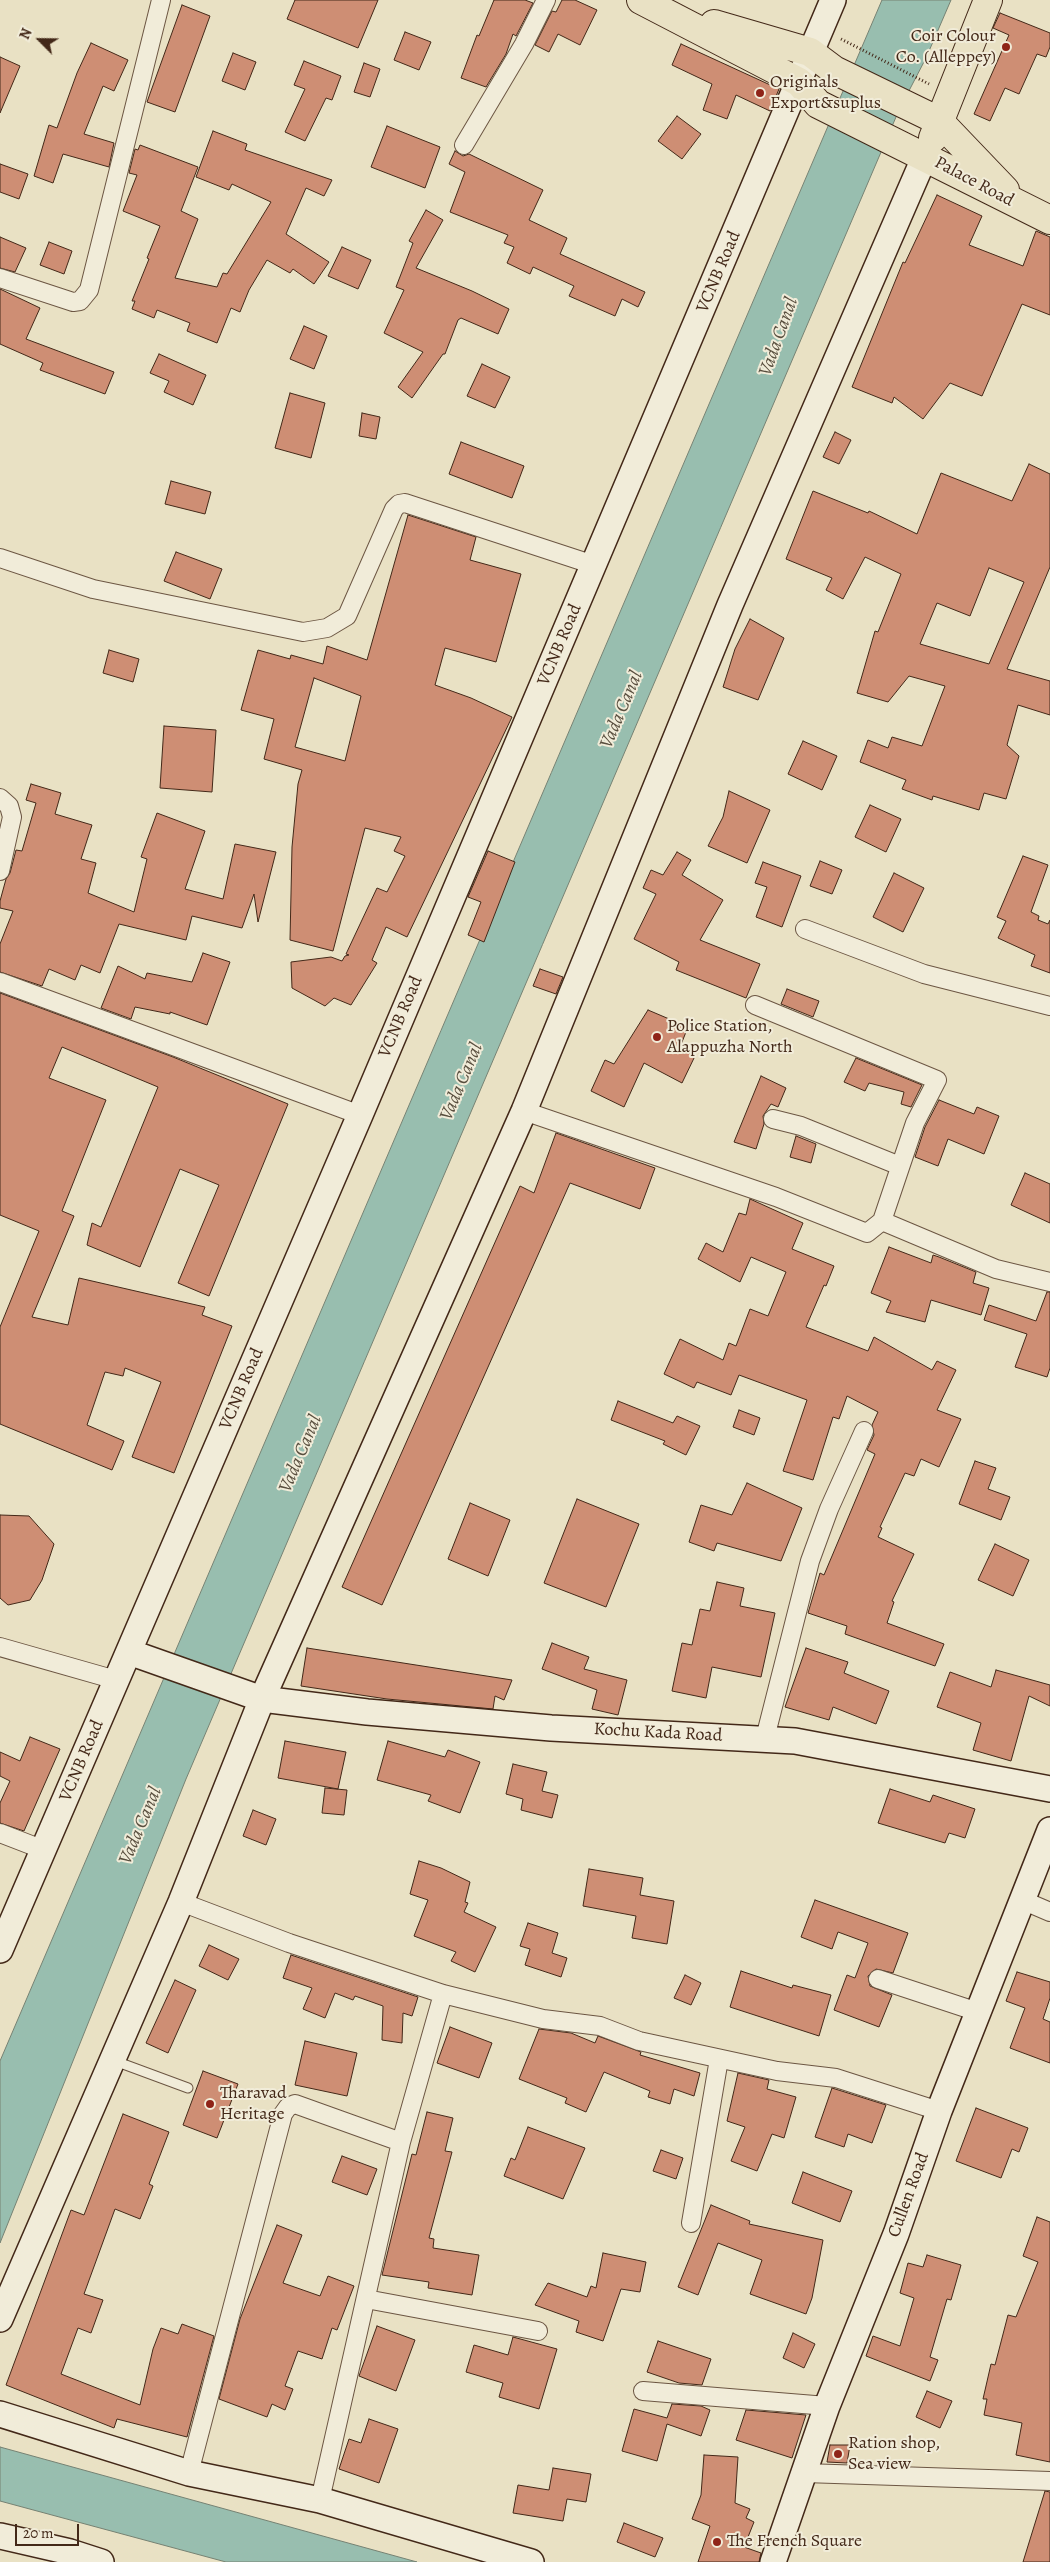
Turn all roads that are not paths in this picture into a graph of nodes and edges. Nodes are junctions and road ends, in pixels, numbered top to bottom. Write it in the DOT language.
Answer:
graph roads {
  1 [pos="161,0"];
  2 [pos="546,0"];
  3 [pos="833,0"];
  4 [pos="988,0"];
  5 [pos="648,4"];
  6 [pos="810,52"];
  7 [pos="799,82"];
  8 [pos="939,121"];
  9 [pos="464,145"];
  10 [pos="925,156"];
  11 [pos="1023,208"];
  12 [pos="1050,220"];
  13 [pos="0,278"];
  14 [pos="0,558"];
  15 [pos="594,565"];
  16 [pos="0,798"];
  17 [pos="0,871"];
  18 [pos="805,930"];
  19 [pos="0,982"];
  20 [pos="755,1005"];
  21 [pos="1050,1006"];
  22 [pos="524,1111"];
  23 [pos="360,1115"];
  24 [pos="773,1119"];
  25 [pos="900,1166"];
  26 [pos="882,1221"];
  27 [pos="1050,1282"];
  28 [pos="864,1431"];
  29 [pos="0,1647"];
  30 [pos="137,1654"];
  31 [pos="116,1680"];
  32 [pos="255,1697"];
  33 [pos="764,1738"];
  34 [pos="1050,1789"];
  35 [pos="1050,1830"];
  36 [pos="0,1833"];
  37 [pos="44,1850"];
  38 [pos="1022,1900"];
  39 [pos="181,1902"];
  40 [pos="1050,1912"];
  41 [pos="0,1950"];
  42 [pos="878,1979"];
  43 [pos="443,1994"];
  44 [pos="978,2012"];
  45 [pos="719,2059"];
  46 [pos="112,2060"];
  47 [pos="188,2088"];
  48 [pos="939,2111"];
  49 [pos="400,2142"];
  50 [pos="691,2224"];
  51 [pos="366,2300"];
  52 [pos="0,2319"];
  53 [pos="538,2330"];
  54 [pos="643,2391"];
  55 [pos="827,2406"];
  56 [pos="0,2414"];
  57 [pos="189,2472"];
  58 [pos="804,2474"];
  59 [pos="1050,2481"];
  60 [pos="320,2500"];
  61 [pos="0,2536"];
  62 [pos="69,2557"];
  63 [pos="101,2562"];
  64 [pos="531,2562"];
  65 [pos="773,2562"];
  1 -- 13 [label="street"];
  2 -- 9 [label="street"];
  3 -- 6 [label="main road, VCNB Road"];
  4 -- 8 [label="main road"];
  5 -- 6 [label="main road"];
  5 -- 7 [label="main road"];
  6 -- 7 [label="main road, VCNB Road"];
  6 -- 8 [label="main road"];
  7 -- 10 [label="main road, Palace Road"];
  7 -- 15 [label="main road, VCNB Road"];
  8 -- 10 [label="main road"];
  8 -- 11 [label="main road"];
  10 -- 11 [label="main road, Palace Road"];
  10 -- 22 [label="main road"];
  11 -- 12 [label="main road, Palace Road"];
  14 -- 15 [label="street"];
  15 -- 23 [label="main road, VCNB Road"];
  16 -- 17 [label="street"];
  18 -- 21 [label="street"];
  19 -- 23 [label="street"];
  20 -- 25 [label="street"];
  22 -- 26 [label="street"];
  22 -- 32 [label="main road"];
  23 -- 30 [label="main road, VCNB Road"];
  24 -- 25 [label="street"];
  25 -- 26 [label="street"];
  26 -- 27 [label="street"];
  28 -- 33 [label="street"];
  29 -- 31 [label="street"];
  30 -- 31 [label="main road, VCNB Road"];
  30 -- 32 [label="main road, Kochu Kada Road"];
  31 -- 37 [label="main road, VCNB Road"];
  32 -- 33 [label="main road, Kochu Kada Road"];
  32 -- 39 [label="main road"];
  33 -- 34 [label="main road, Kochu Kada Road"];
  35 -- 38 [label="main road, Cullen Road"];
  36 -- 37 [label="street"];
  37 -- 41 [label="main road, VCNB Road"];
  38 -- 40 [label="street"];
  38 -- 44 [label="main road, Cullen Road"];
  39 -- 43 [label="street"];
  39 -- 46 [label="main road"];
  42 -- 44 [label="street"];
  43 -- 45 [label="street"];
  43 -- 49 [label="street"];
  44 -- 48 [label="main road, Cullen Road"];
  45 -- 48 [label="street"];
  45 -- 50 [label="street"];
  46 -- 47 [label="lane"];
  46 -- 52 [label="main road"];
  48 -- 55 [label="main road, Cullen Road"];
  49 -- 51 [label="street"];
  49 -- 57 [label="street"];
  51 -- 53 [label="street"];
  51 -- 60 [label="street"];
  54 -- 55 [label="street"];
  55 -- 58 [label="main road, Cullen Road"];
  56 -- 57 [label="main road"];
  57 -- 60 [label="main road"];
  58 -- 59 [label="street"];
  58 -- 65 [label="main road, Cullen Road"];
  60 -- 64 [label="main road"];
  61 -- 62 [label="main road"];
  62 -- 63 [label="main road"];
}
